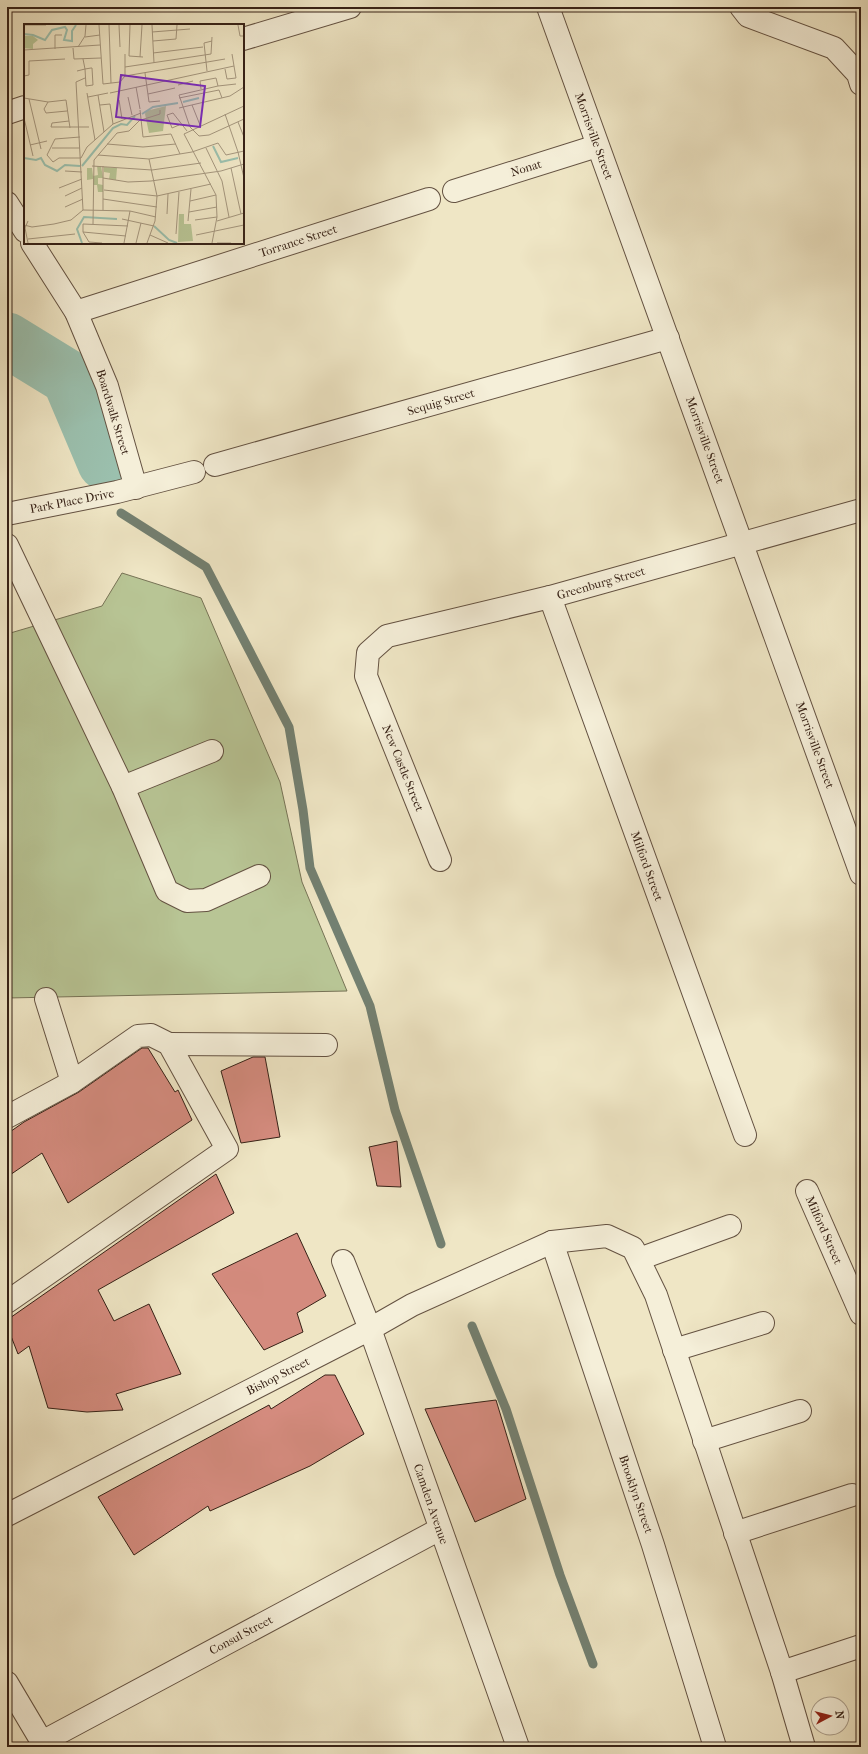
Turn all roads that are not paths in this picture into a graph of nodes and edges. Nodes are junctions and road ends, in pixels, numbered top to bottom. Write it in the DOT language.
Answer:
graph roads {
  1 [pos="350,7"];
  2 [pos="548,7"];
  3 [pos="742,7"];
  4 [pos="244,39"];
  5 [pos="860,77"];
  6 [pos="24,107"];
  7 [pos="7,113"];
  8 [pos="597,146"];
  9 [pos="454,191"];
  10 [pos="429,199"];
  11 [pos="7,203"];
  12 [pos="24,229"];
  13 [pos="33,244"];
  14 [pos="76,312"];
  15 [pos="668,338"];
  16 [pos="215,464"];
  17 [pos="194,472"];
  18 [pos="136,488"];
  19 [pos="9,510"];
  20 [pos="861,510"];
  21 [pos="742,544"];
  22 [pos="7,545"];
  23 [pos="550,597"];
  24 [pos="366,676"];
  25 [pos="212,751"];
  26 [pos="123,787"];
  27 [pos="440,860"];
  28 [pos="861,874"];
  29 [pos="259,876"];
  30 [pos="46,999"];
  31 [pos="169,1044"];
  32 [pos="326,1045"];
  33 [pos="72,1082"];
  34 [pos="7,1117"];
  35 [pos="745,1135"];
  36 [pos="807,1191"];
  37 [pos="730,1226"];
  38 [pos="552,1242"];
  39 [pos="639,1259"];
  40 [pos="343,1261"];
  41 [pos="7,1302"];
  42 [pos="859,1306"];
  43 [pos="763,1323"];
  44 [pos="370,1329"];
  45 [pos="674,1350"];
  46 [pos="800,1411"];
  47 [pos="704,1441"];
  48 [pos="852,1495"];
  49 [pos="7,1515"];
  50 [pos="440,1529"];
  51 [pos="735,1532"];
  52 [pos="861,1646"];
  53 [pos="782,1672"];
  54 [pos="7,1683"];
  55 [pos="44,1744"];
  56 [pos="518,1747"];
  57 [pos="714,1747"];
  58 [pos="804,1747"];
  1 -- 4 [label="street"];
  2 -- 8 [label="street, Morrisville Street"];
  3 -- 5 [label="street"];
  6 -- 7 [label="street"];
  8 -- 9 [label="street, Nonat"];
  8 -- 15 [label="street, Morrisville Street"];
  10 -- 14 [label="street, Torrance Street"];
  11 -- 12 [label="street"];
  13 -- 14 [label="street, Boardwalk Street"];
  14 -- 18 [label="street, Boardwalk Street"];
  15 -- 16 [label="street, Sequig Street"];
  15 -- 21 [label="street, Morrisville Street"];
  17 -- 18 [label="street"];
  18 -- 19 [label="street, Park Place Drive"];
  20 -- 21 [label="street, Greenburg Street"];
  21 -- 23 [label="street, Greenburg Street"];
  21 -- 28 [label="street, Morrisville Street"];
  22 -- 26 [label="street"];
  23 -- 24 [label="street, Greenburg Street"];
  23 -- 35 [label="street, Milford Street"];
  24 -- 27 [label="street, New Castle Street"];
  25 -- 26 [label="street"];
  26 -- 29 [label="street"];
  30 -- 33 [label="street"];
  31 -- 32 [label="street"];
  31 -- 33 [label="street"];
  31 -- 41 [label="street"];
  33 -- 34 [label="street"];
  36 -- 42 [label="street, Milford Street"];
  37 -- 39 [label="street"];
  38 -- 39 [label="street, Bishop Street"];
  38 -- 44 [label="street, Bishop Street"];
  38 -- 57 [label="street, Brooklyn Street"];
  39 -- 45 [label="street, Bishop Street"];
  40 -- 44 [label="street, Camden Avenue"];
  43 -- 45 [label="street"];
  44 -- 49 [label="street, Bishop Street"];
  44 -- 50 [label="street, Camden Avenue"];
  45 -- 47 [label="street, Bishop Street"];
  46 -- 47 [label="street"];
  47 -- 51 [label="street, Bishop Street"];
  48 -- 51 [label="street"];
  50 -- 55 [label="street, Consul Street"];
  50 -- 56 [label="street, Camden Avenue"];
  51 -- 53 [label="street, Bishop Street"];
  52 -- 53 [label="street"];
  53 -- 58 [label="street, Bishop Street"];
  54 -- 55 [label="street"];
}
